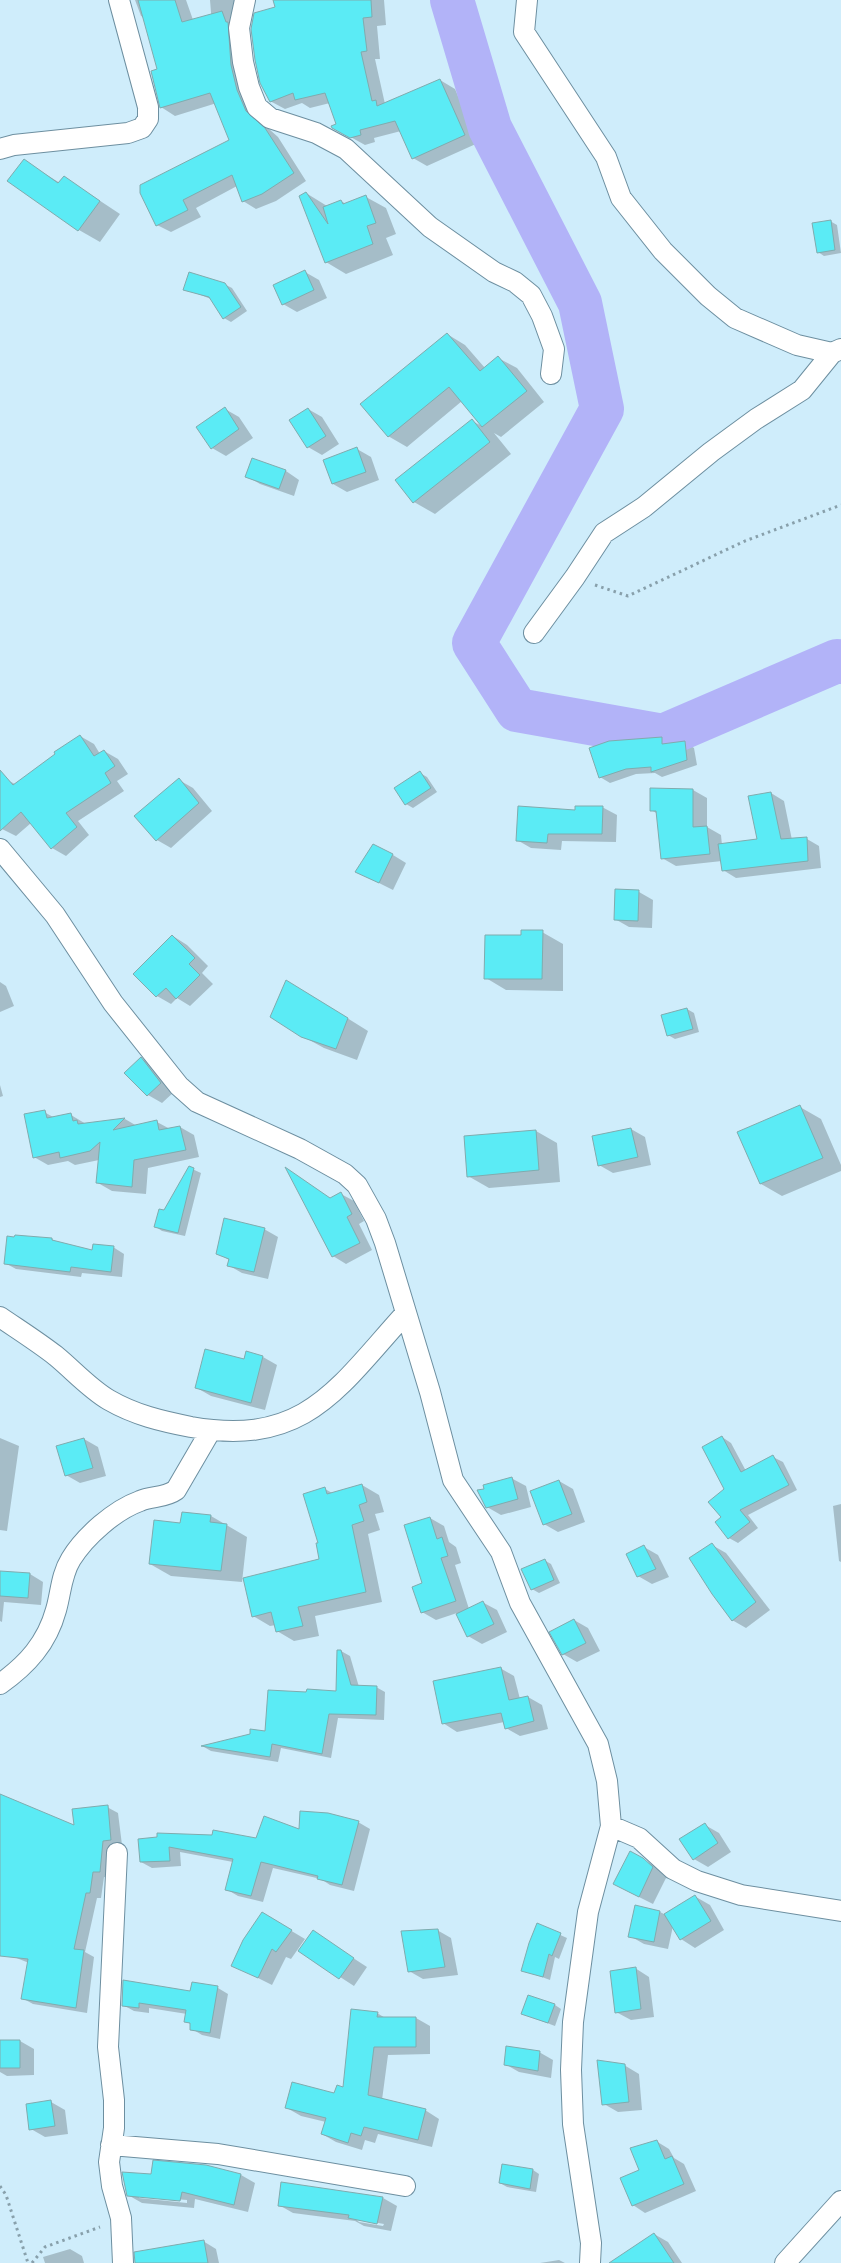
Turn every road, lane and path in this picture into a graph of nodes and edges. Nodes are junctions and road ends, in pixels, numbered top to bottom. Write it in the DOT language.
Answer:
graph roads {
  1 [pos="120,0"];
  2 [pos="246,0"];
  3 [pos="526,0"];
  4 [pos="0,149"];
  5 [pos="837,351"];
  6 [pos="551,374"];
  7 [pos="841,504"];
  8 [pos="575,577"];
  9 [pos="534,633"];
  10 [pos="0,849"];
  11 [pos="7,870"];
  12 [pos="405,1314"];
  13 [pos="0,1317"];
  14 [pos="211,1430"];
  15 [pos="0,1684"];
  16 [pos="611,1826"];
  17 [pos="117,1853"];
  18 [pos="841,1911"];
  19 [pos="112,2145"];
  20 [pos="0,2186"];
  21 [pos="405,2186"];
  22 [pos="841,2201"];
  23 [pos="121,2218"];
  24 [pos="30,2263"];
  25 [pos="123,2263"];
  26 [pos="590,2263"];
  27 [pos="785,2263"];
  1 -- 4 [label="street"];
  2 -- 6 [label="street"];
  3 -- 5 [label="street"];
  5 -- 8 [label="street"];
  7 -- 8 [label="path"];
  8 -- 9 [label="street"];
  10 -- 11 [label="street"];
  11 -- 12 [label="street"];
  12 -- 14 [label="street"];
  12 -- 16 [label="street"];
  13 -- 14 [label="street"];
  14 -- 15 [label="street"];
  16 -- 18 [label="street"];
  16 -- 26 [label="street"];
  17 -- 19 [label="street"];
  19 -- 21 [label="street"];
  19 -- 23 [label="street"];
  20 -- 24 [label="path"];
  22 -- 27 [label="street"];
  23 -- 24 [label="path"];
  23 -- 25 [label="street"];
}
